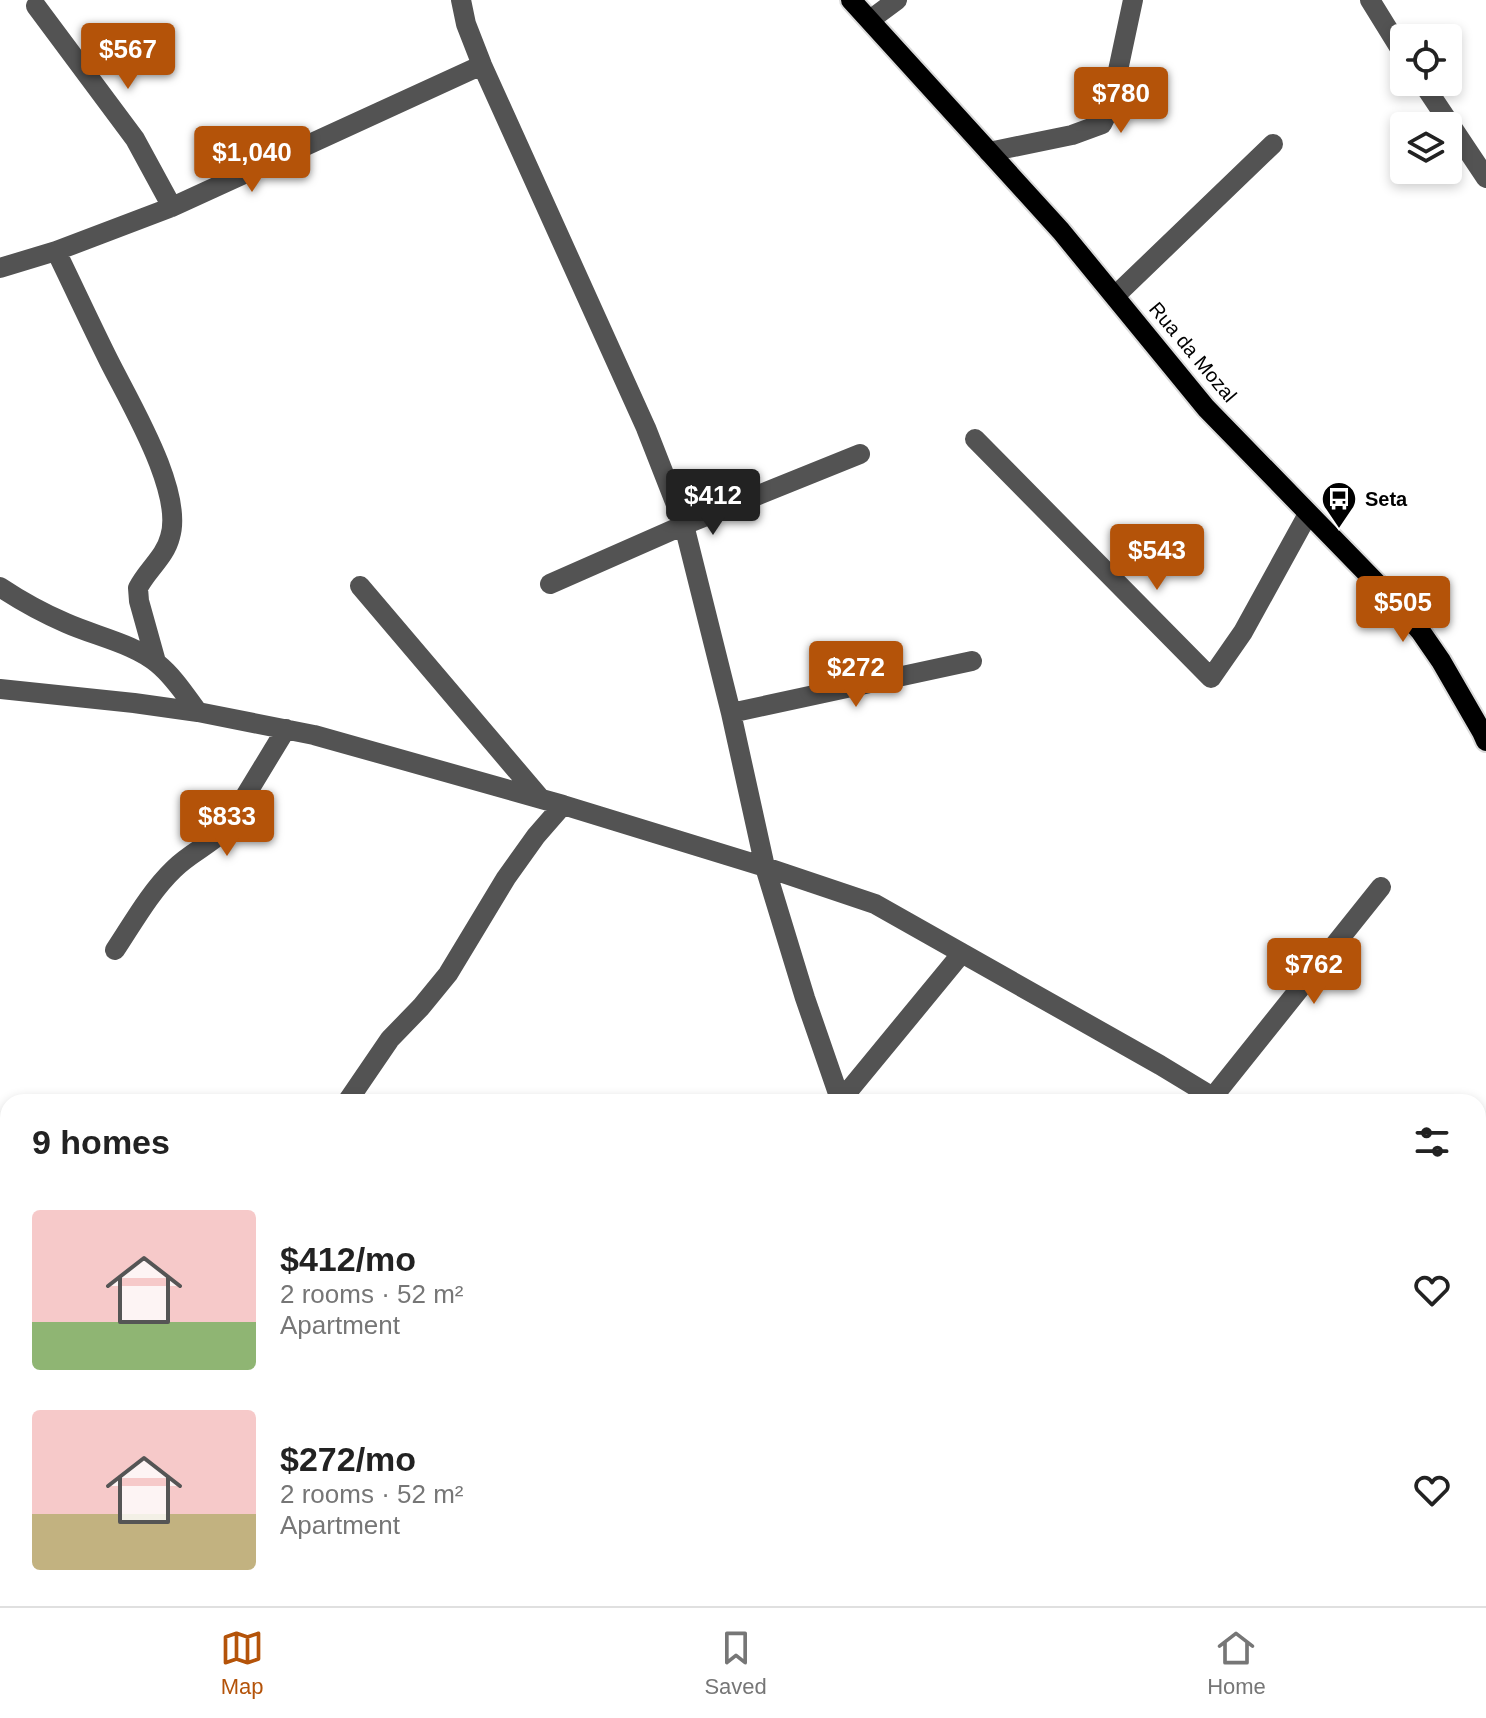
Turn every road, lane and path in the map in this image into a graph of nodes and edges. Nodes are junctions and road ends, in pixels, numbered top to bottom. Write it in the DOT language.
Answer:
graph roads {
  1 [pos="461,0"];
  2 [pos="851,0"];
  3 [pos="897,0"];
  4 [pos="1133,0"];
  5 [pos="1370,0"];
  6 [pos="36,6"];
  7 [pos="870,20"];
  8 [pos="1390,32"];
  9 [pos="482,65"];
  10 [pos="1431,96"];
  11 [pos="1273,144"];
  12 [pos="989,152"];
  13 [pos="1486,178"];
  14 [pos="172,207"];
  15 [pos="56,251"];
  16 [pos="0,268"];
  17 [pos="1115,296"];
  18 [pos="975,439"];
  19 [pos="860,454"];
  20 [pos="1308,514"];
  21 [pos="684,525"];
  22 [pos="550,584"];
  23 [pos="360,586"];
  24 [pos="0,587"];
  25 [pos="972,661"];
  26 [pos="156,662"];
  27 [pos="0,689"];
  28 [pos="198,712"];
  29 [pos="731,713"];
  30 [pos="286,729"];
  31 [pos="1485,734"];
  32 [pos="541,799"];
  33 [pos="563,805"];
  34 [pos="765,867"];
  35 [pos="1381,887"];
  36 [pos="115,950"];
  37 [pos="962,953"];
  38 [pos="352,1094"];
  39 [pos="839,1094"];
  40 [pos="847,1094"];
  41 [pos="1208,1094"];
  42 [pos="1221,1094"];
  1 -- 9 [label="street"];
  2 -- 7 [label="main road, Rua da Mozal"];
  3 -- 7 [label="street"];
  4 -- 12 [label="street"];
  5 -- 8 [label="street"];
  6 -- 14 [label="street"];
  7 -- 12 [label="main road, Rua da Mozal"];
  9 -- 14 [label="street"];
  9 -- 21 [label="street"];
  10 -- 13 [label="street"];
  11 -- 17 [label="street"];
  12 -- 17 [label="main road, Rua da Mozal"];
  14 -- 15 [label="street"];
  15 -- 16 [label="street"];
  15 -- 26 [label="street"];
  17 -- 20 [label="main road, Rua da Mozal"];
  18 -- 20 [label="street"];
  19 -- 21 [label="street"];
  20 -- 31 [label="main road, Rua da Mozal"];
  21 -- 22 [label="street"];
  21 -- 29 [label="street"];
  23 -- 32 [label="street"];
  24 -- 26 [label="street"];
  25 -- 29 [label="street"];
  26 -- 28 [label="street"];
  27 -- 28 [label="street"];
  28 -- 30 [label="street"];
  29 -- 34 [label="street"];
  30 -- 32 [label="street"];
  30 -- 36 [label="street"];
  32 -- 33 [label="street"];
  33 -- 34 [label="street"];
  33 -- 38 [label="street"];
  34 -- 37 [label="street"];
  34 -- 39 [label="street"];
  35 -- 42 [label="street"];
  37 -- 40 [label="street"];
  37 -- 41 [label="street"];
}
